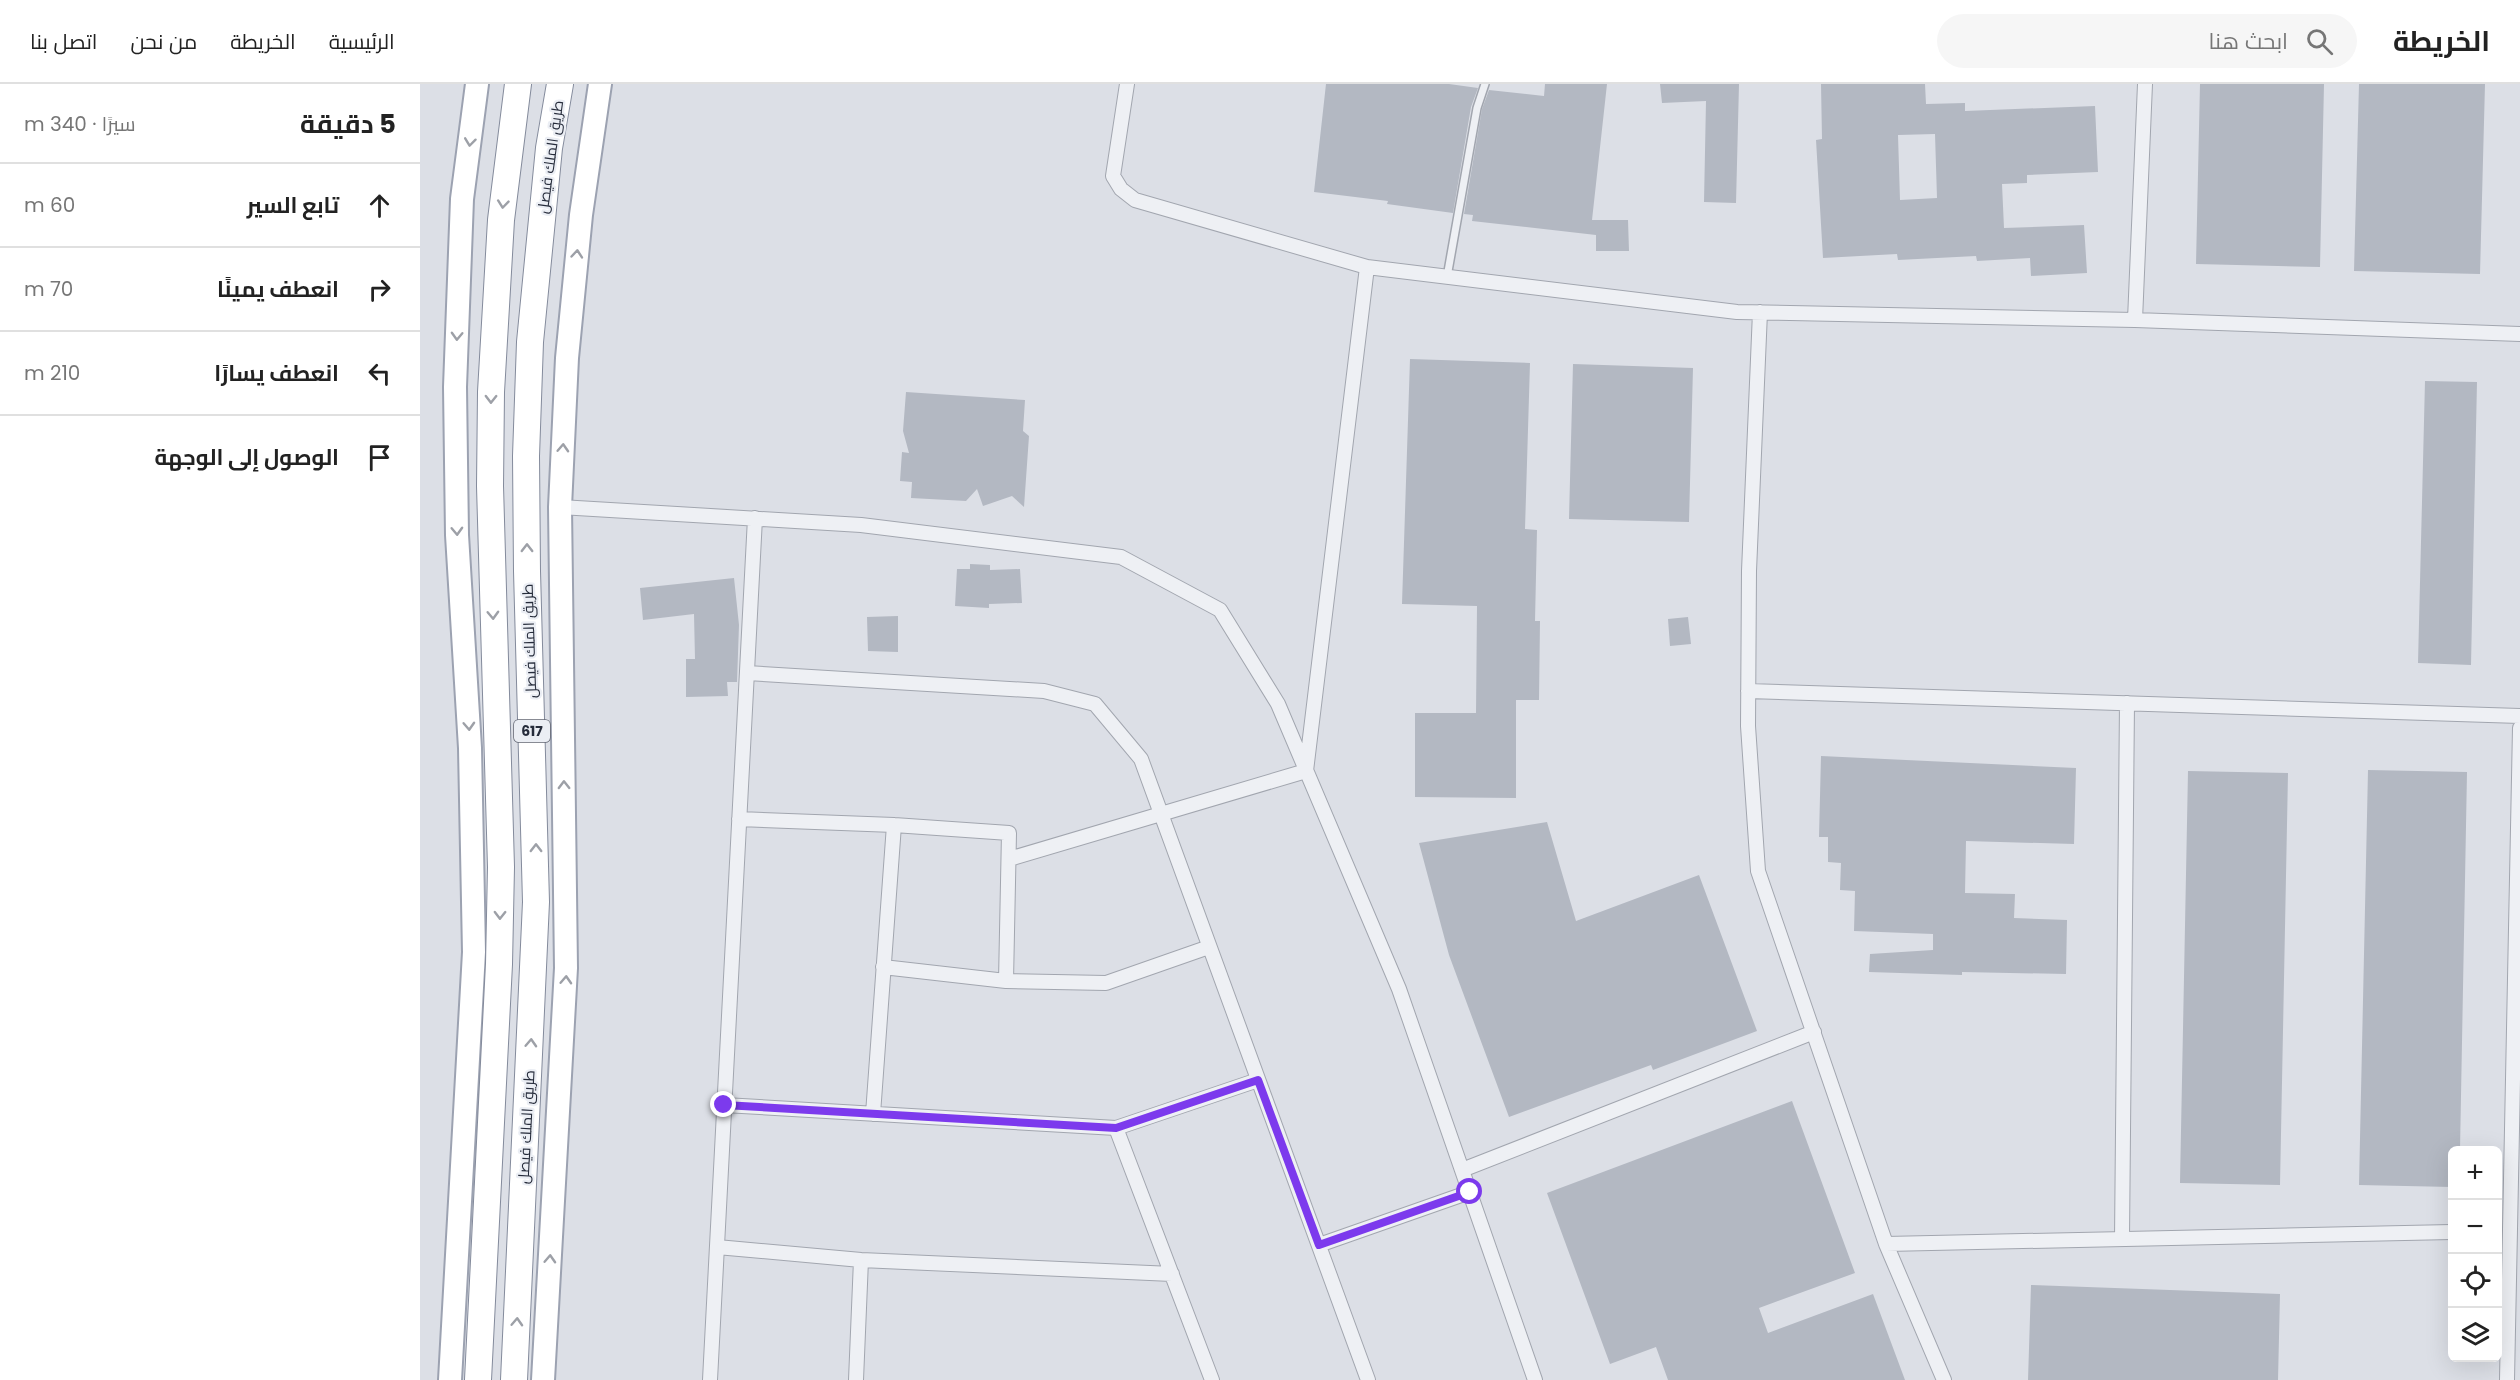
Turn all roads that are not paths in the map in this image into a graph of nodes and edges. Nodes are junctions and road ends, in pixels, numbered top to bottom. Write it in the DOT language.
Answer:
graph roads {
  1 [pos="477,84"];
  2 [pos="513,84"];
  3 [pos="518,84"];
  4 [pos="560,84"];
  5 [pos="566,84"];
  6 [pos="600,84"];
  7 [pos="1127,84"];
  8 [pos="1485,84"];
  9 [pos="2145,84"];
  10 [pos="549,148"];
  11 [pos="508,158"];
  12 [pos="1367,267"];
  13 [pos="1446,277"];
  14 [pos="1760,312"];
  15 [pos="2135,320"];
  16 [pos="2520,334"];
  17 [pos="560,507"];
  18 [pos="755,518"];
  19 [pos="747,673"];
  20 [pos="1748,691"];
  21 [pos="2127,703"];
  22 [pos="2520,716"];
  23 [pos="2520,728"];
  24 [pos="1306,771"];
  25 [pos="1161,814"];
  26 [pos="739,819"];
  27 [pos="894,825"];
  28 [pos="1009,859"];
  29 [pos="1209,947"];
  30 [pos="884,966"];
  31 [pos="1006,981"];
  32 [pos="1814,1032"];
  33 [pos="1258,1080"];
  34 [pos="724,1105"];
  35 [pos="873,1114"];
  36 [pos="1116,1128"];
  37 [pos="1462,1170"];
  38 [pos="1470,1192"];
  39 [pos="2504,1231"];
  40 [pos="2448,1232"];
  41 [pos="2122,1239"];
  42 [pos="1886,1244"];
  43 [pos="1319,1245"];
  44 [pos="717,1247"];
  45 [pos="861,1260"];
  46 [pos="1172,1274"];
  47 [pos="450,1380"];
  48 [pos="478,1380"];
  49 [pos="514,1380"];
  50 [pos="543,1380"];
  51 [pos="710,1380"];
  52 [pos="856,1380"];
  53 [pos="1212,1380"];
  54 [pos="1368,1380"];
  55 [pos="1535,1380"];
  56 [pos="1944,1380"];
  57 [pos="2507,1380"];
  1 -- 47 [label="main road, one-way"];
  2 -- 11 [label="main road"];
  3 -- 11 [label="highway, 617"];
  4 -- 10 [label="highway, طريق الملك فيصل / 617"];
  5 -- 10 [label="main road"];
  17 -- 6 [label="main road, one-way"];
  7 -- 12 [label="street"];
  8 -- 13 [label="lane"];
  9 -- 15 [label="street"];
  49 -- 10 [label="highway, طريق الملك فيصل / 617, one-way"];
  11 -- 48 [label="highway, 617, one-way"];
  12 -- 13 [label="street"];
  12 -- 24 [label="street"];
  13 -- 14 [label="street"];
  14 -- 15 [label="street"];
  14 -- 20 [label="street"];
  15 -- 16 [label="street"];
  17 -- 18 [label="street"];
  50 -- 17 [label="main road, one-way"];
  18 -- 19 [label="street"];
  18 -- 24 [label="street"];
  19 -- 25 [label="street"];
  19 -- 26 [label="street"];
  20 -- 21 [label="street"];
  20 -- 32 [label="street"];
  21 -- 22 [label="street"];
  21 -- 41 [label="street"];
  23 -- 39 [label="street"];
  24 -- 25 [label="street"];
  24 -- 37 [label="street"];
  25 -- 28 [label="street"];
  25 -- 29 [label="street"];
  26 -- 27 [label="street"];
  26 -- 34 [label="street"];
  27 -- 28 [label="street"];
  27 -- 30 [label="street"];
  28 -- 31 [label="street"];
  29 -- 31 [label="street"];
  29 -- 33 [label="street"];
  30 -- 31 [label="street"];
  30 -- 35 [label="street"];
  32 -- 37 [label="street"];
  32 -- 42 [label="street"];
  33 -- 36 [label="street"];
  33 -- 43 [label="street"];
  34 -- 35 [label="street"];
  34 -- 44 [label="street"];
  35 -- 36 [label="street"];
  36 -- 46 [label="street"];
  37 -- 38 [label="street"];
  38 -- 43 [label="street"];
  38 -- 55 [label="street"];
  39 -- 57 [label="street"];
  40 -- 41 [label="street"];
  41 -- 42 [label="street"];
  42 -- 56 [label="street"];
  43 -- 54 [label="street"];
  44 -- 45 [label="street"];
  44 -- 51 [label="street"];
  45 -- 46 [label="street"];
  45 -- 52 [label="street"];
  46 -- 53 [label="street"];
}
